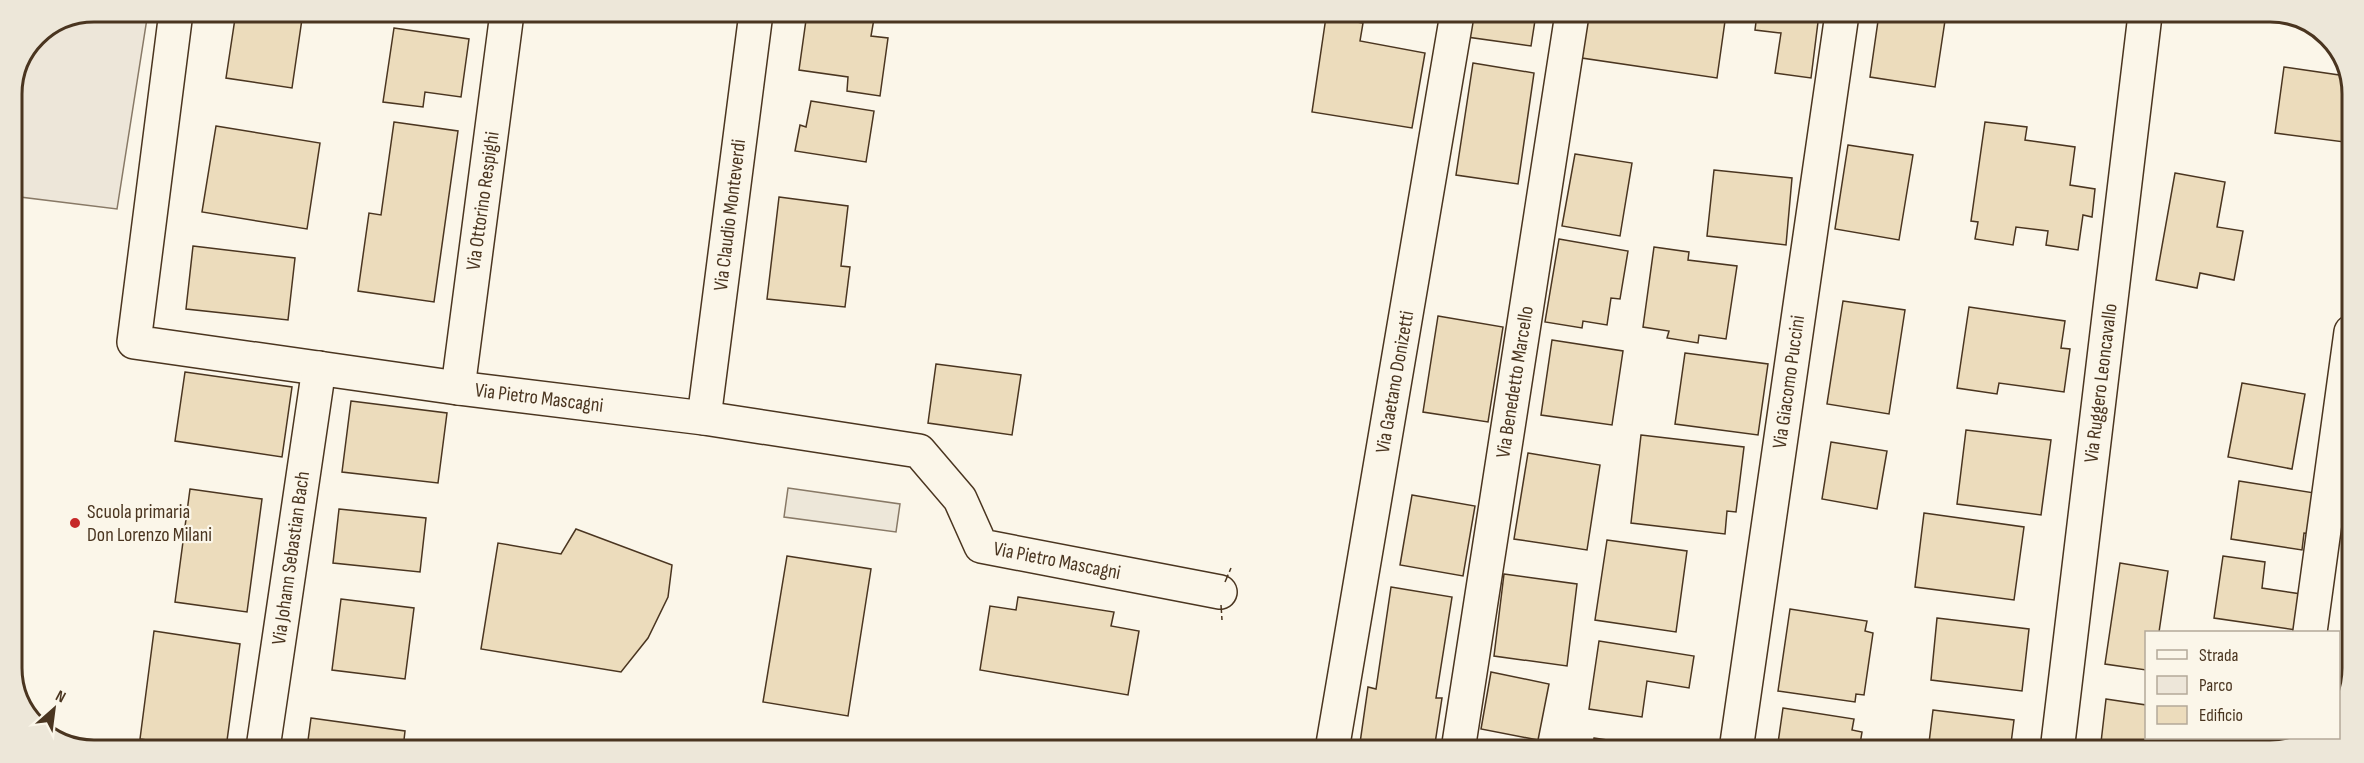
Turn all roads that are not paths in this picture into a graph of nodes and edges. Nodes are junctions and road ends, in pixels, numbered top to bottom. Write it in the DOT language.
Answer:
graph roads {
  1 [pos="175,22"];
  2 [pos="506,22"];
  3 [pos="755,22"];
  4 [pos="1456,22"];
  5 [pos="1571,22"];
  6 [pos="1841,22"];
  7 [pos="2144,22"];
  8 [pos="319,368"];
  9 [pos="458,388"];
  10 [pos="2342,401"];
  11 [pos="704,418"];
  12 [pos="1220,592"];
  13 [pos="2310,631"];
  14 [pos="263,740"];
  15 [pos="1334,740"];
  16 [pos="1460,740"];
  17 [pos="1737,740"];
  18 [pos="2058,740"];
  1 -- 8 [label="street, Via Pietro Mascagni"];
  2 -- 9 [label="street, Via Ottorino Respighi"];
  3 -- 11 [label="street, Via Claudio Monteverdi"];
  4 -- 15 [label="street, Via Gaetano Donizetti"];
  5 -- 16 [label="street, Via Benedetto Marcello"];
  6 -- 17 [label="street, Via Giacomo Puccini"];
  7 -- 18 [label="street, Via Ruggero Leoncavallo"];
  8 -- 9 [label="street, Via Pietro Mascagni"];
  8 -- 14 [label="street, Via Johann Sebastian Bach"];
  9 -- 11 [label="street, Via Pietro Mascagni"];
  10 -- 13 [label="street"];
  11 -- 12 [label="street, Via Pietro Mascagni"];
}
